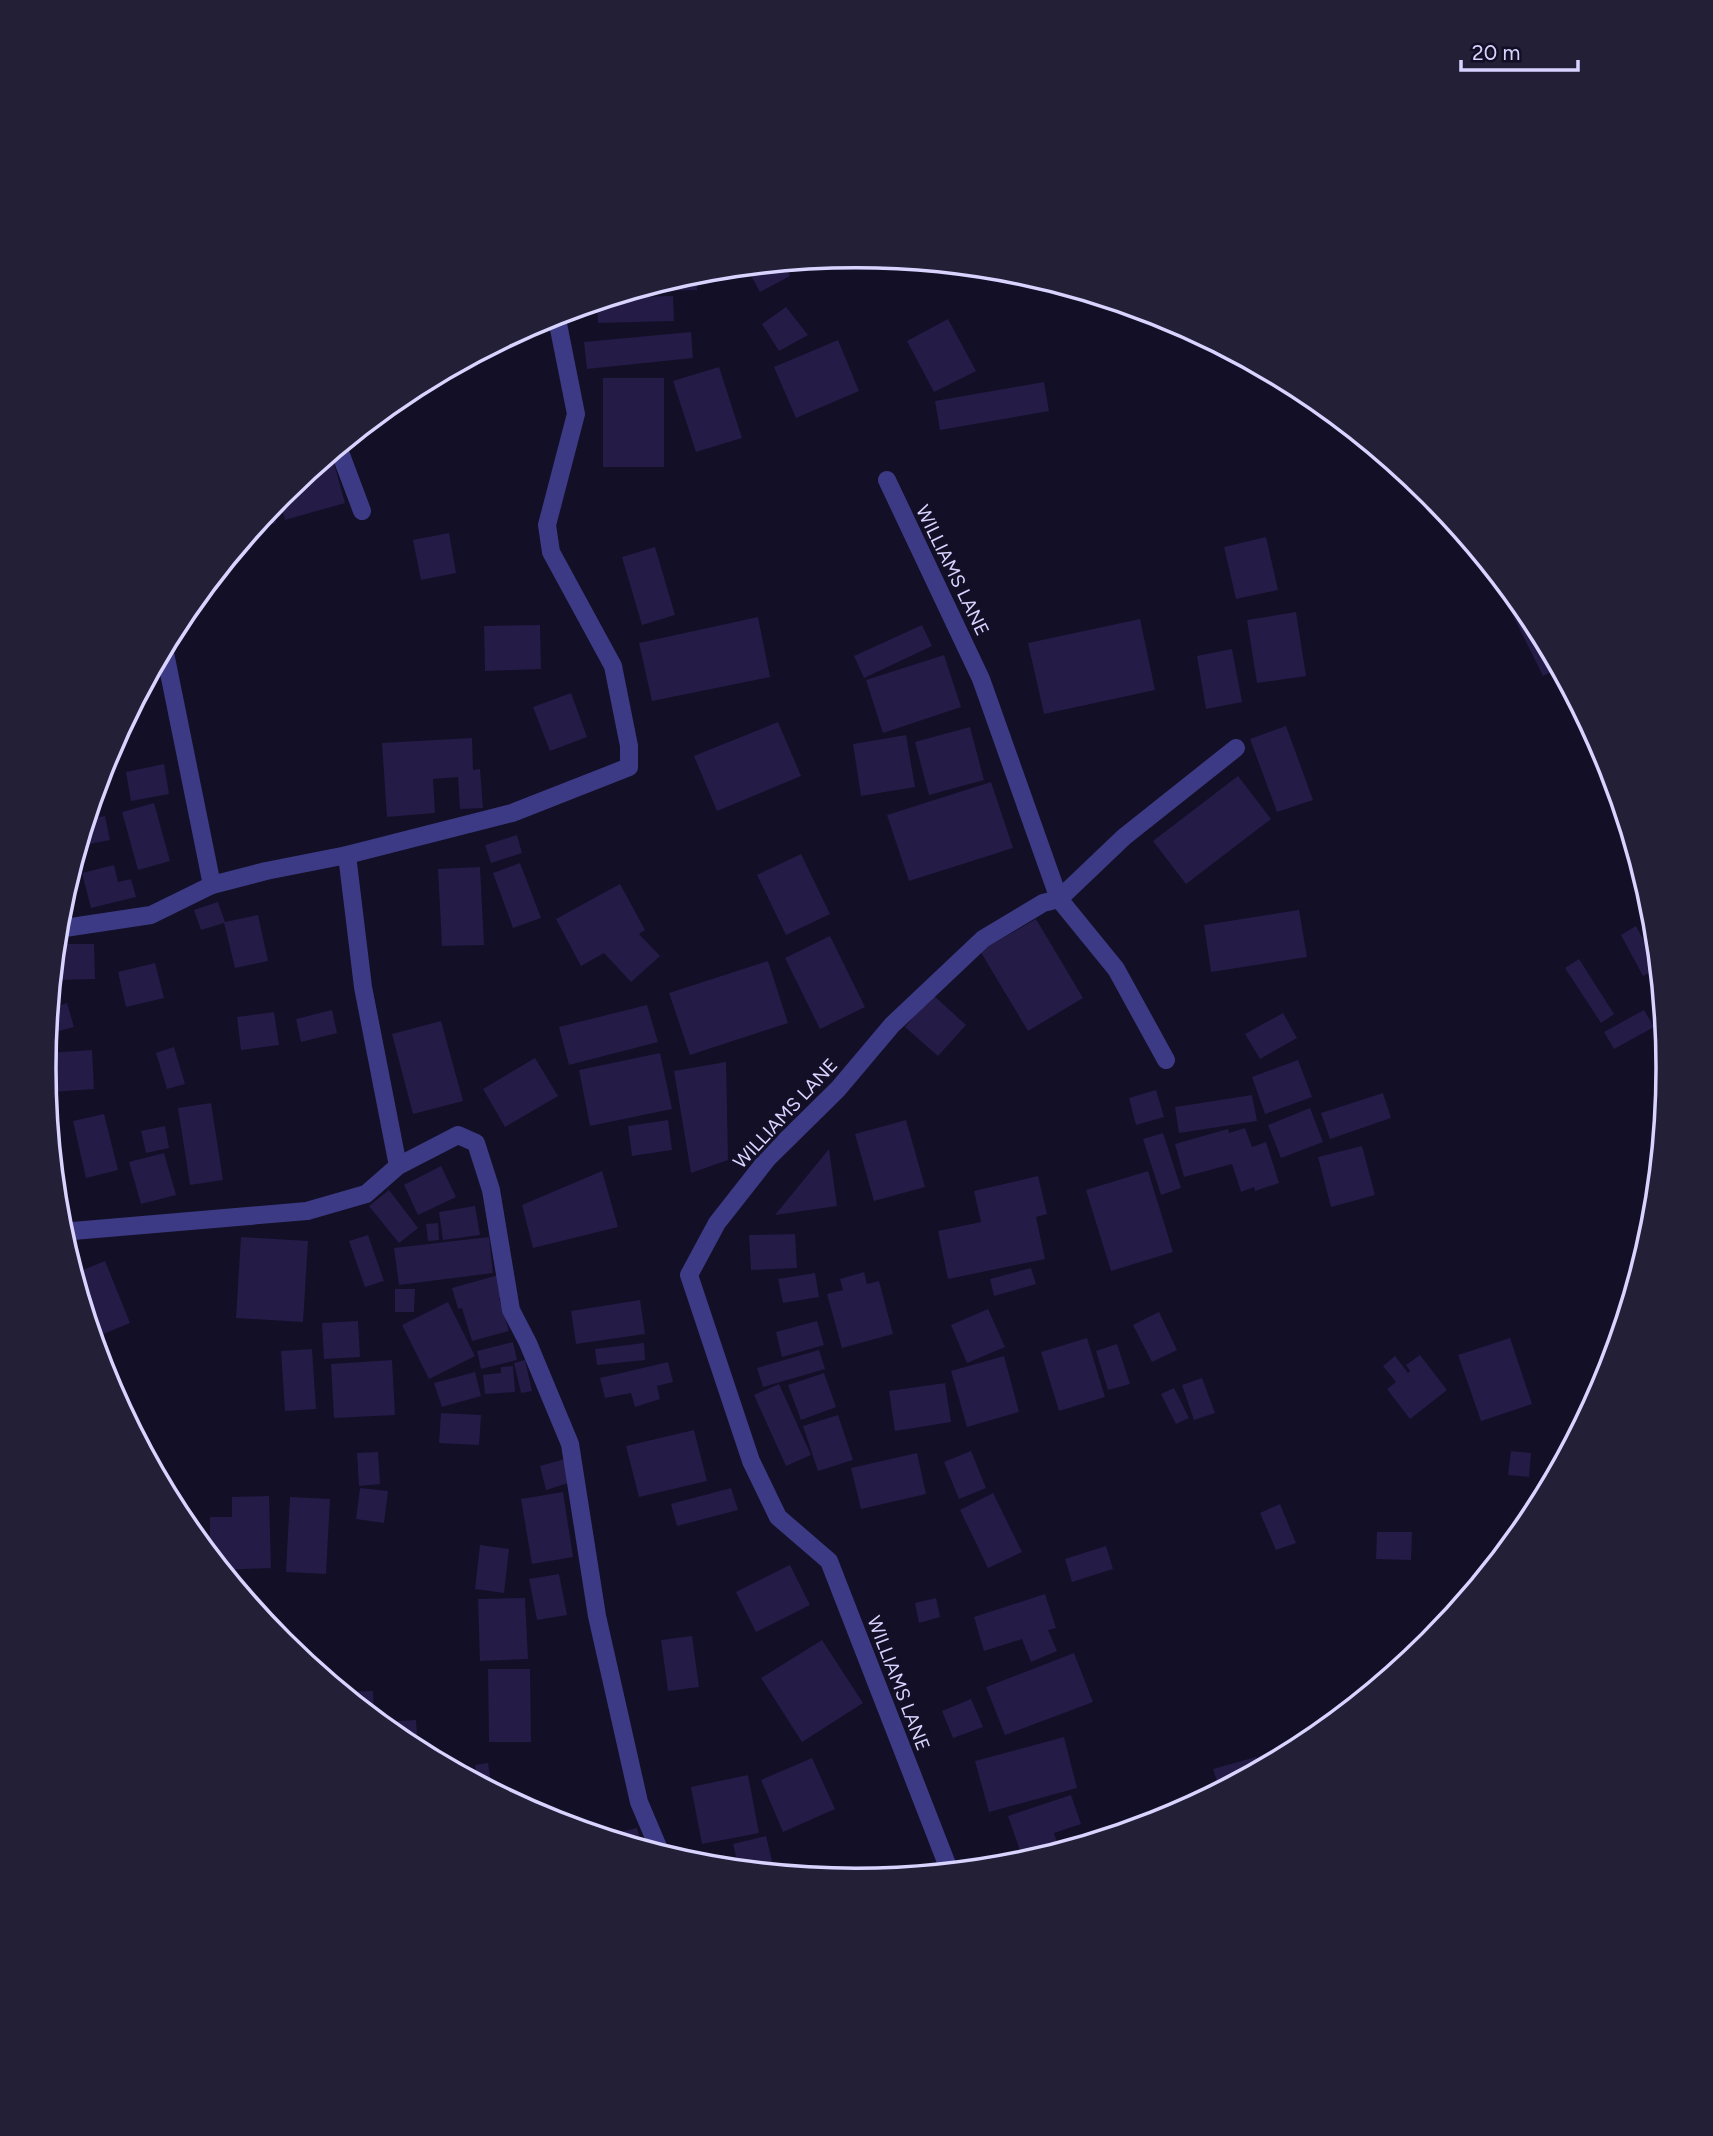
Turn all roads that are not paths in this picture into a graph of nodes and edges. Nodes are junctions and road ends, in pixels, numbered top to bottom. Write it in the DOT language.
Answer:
graph roads {
  1 [pos="558,325"];
  2 [pos="341,456"];
  3 [pos="887,480"];
  4 [pos="362,511"];
  5 [pos="167,662"];
  6 [pos="1236,748"];
  7 [pos="347,855"];
  8 [pos="212,885"];
  9 [pos="1059,899"];
  10 [pos="69,927"];
  11 [pos="1166,1060"];
  12 [pos="398,1166"];
  13 [pos="73,1231"];
  14 [pos="656,1843"];
  15 [pos="947,1863"];
  1 -- 7 [label="street"];
  2 -- 4 [label="street"];
  3 -- 9 [label="street, WILLIAMS LANE"];
  5 -- 8 [label="street"];
  6 -- 9 [label="street"];
  7 -- 8 [label="street"];
  7 -- 12 [label="street"];
  8 -- 10 [label="street"];
  9 -- 11 [label="street"];
  9 -- 15 [label="street, WILLIAMS LANE"];
  12 -- 13 [label="street"];
  12 -- 14 [label="street"];
}
